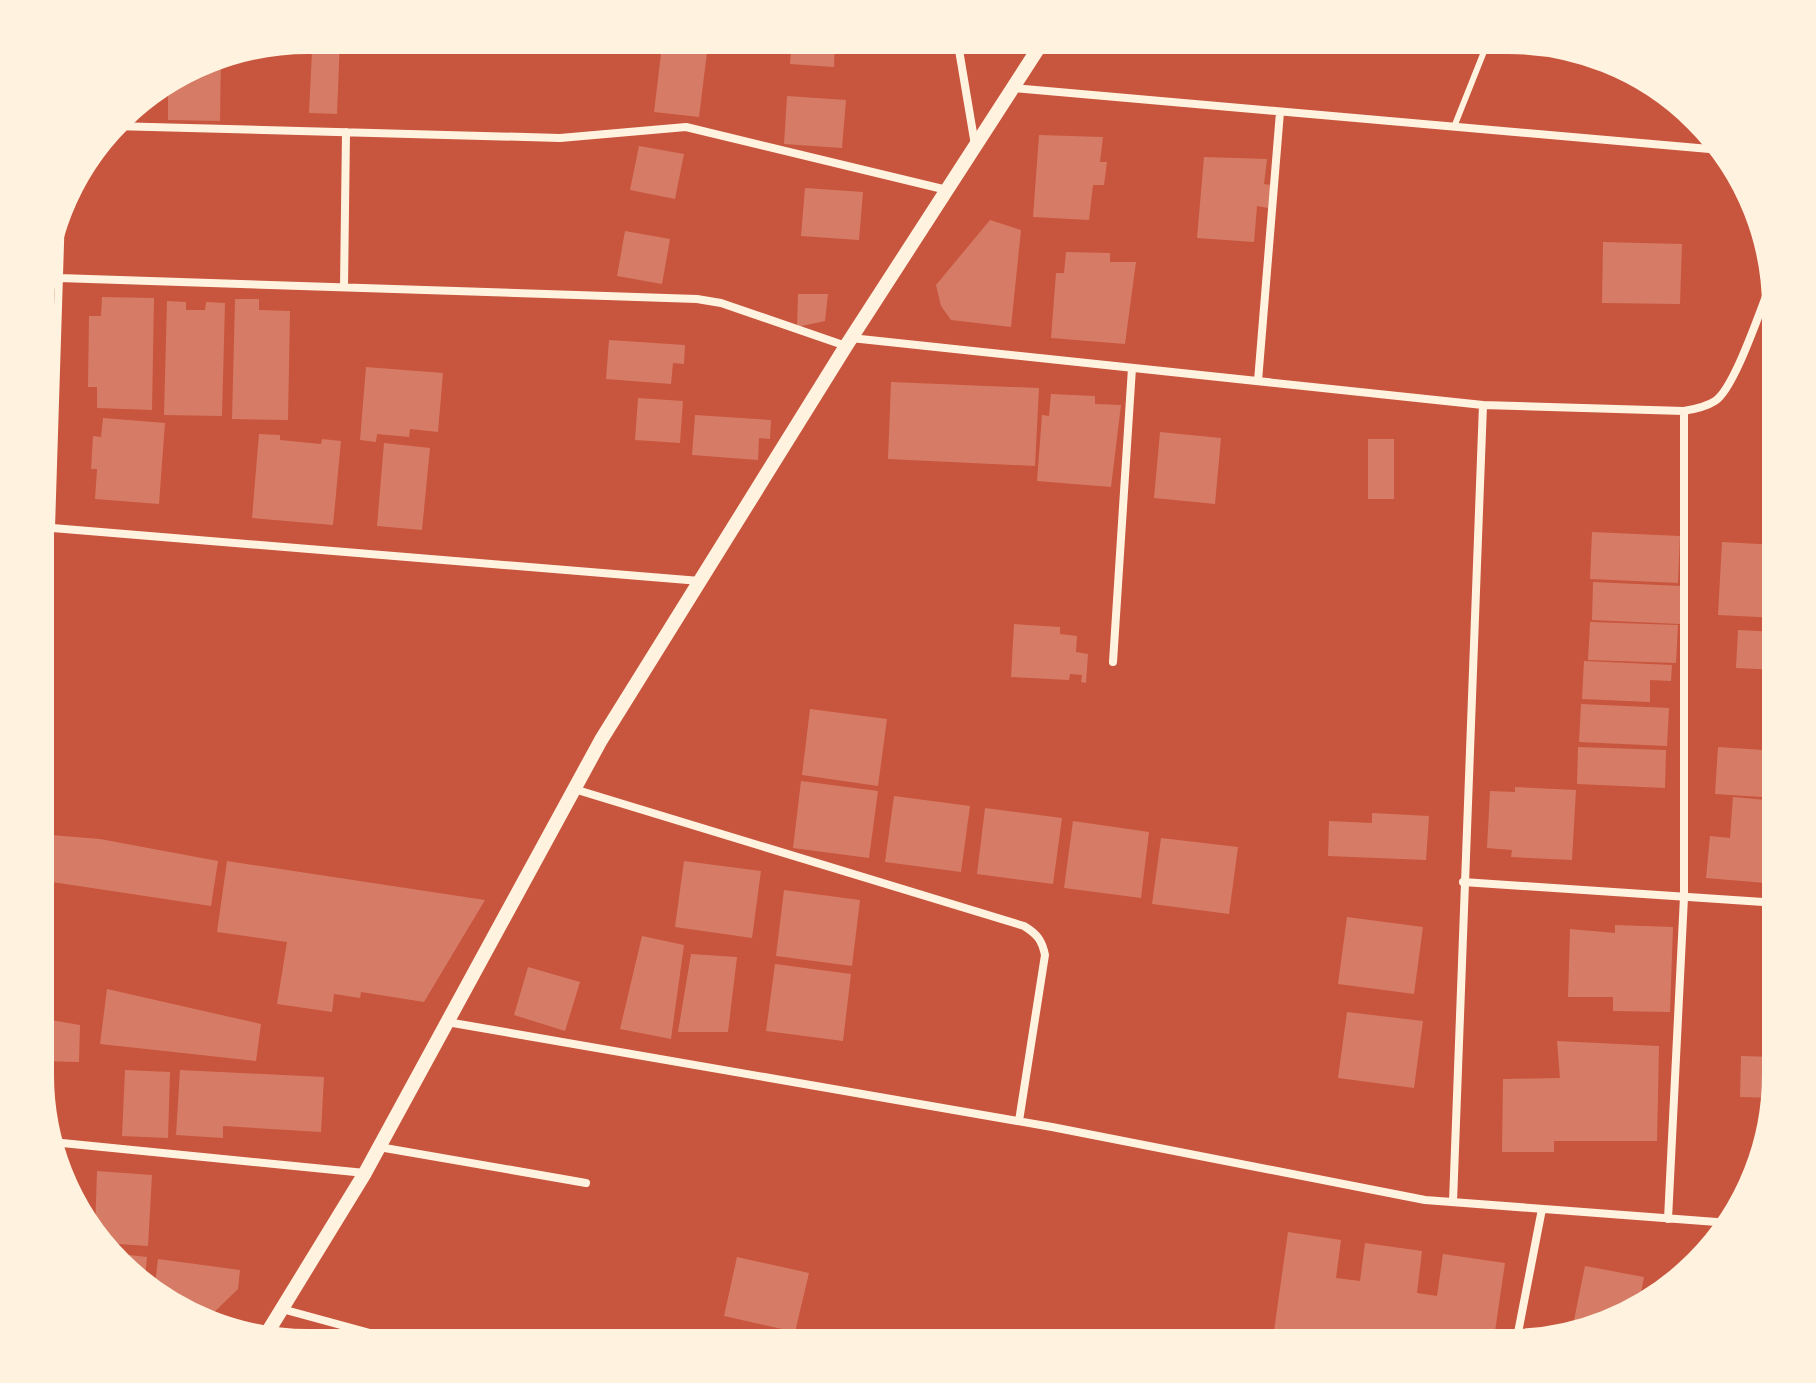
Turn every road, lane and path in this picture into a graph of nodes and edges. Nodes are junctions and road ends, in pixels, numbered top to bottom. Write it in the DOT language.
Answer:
graph roads {
  1 [pos="960,53"];
  2 [pos="1035,53"];
  3 [pos="1483,53"];
  4 [pos="1012,88"];
  5 [pos="1280,112"];
  6 [pos="128,126"];
  7 [pos="1454,127"];
  8 [pos="346,132"];
  9 [pos="975,146"];
  10 [pos="1708,149"];
  11 [pos="947,190"];
  12 [pos="60,247"];
  13 [pos="59,278"];
  14 [pos="344,287"];
  15 [pos="1764,301"];
  16 [pos="849,342"];
  17 [pos="1132,368"];
  18 [pos="1258,381"];
  19 [pos="1483,405"];
  20 [pos="1684,411"];
  21 [pos="52,490"];
  22 [pos="52,528"];
  23 [pos="700,581"];
  24 [pos="1113,662"];
  25 [pos="574,789"];
  26 [pos="1463,882"];
  27 [pos="1684,897"];
  28 [pos="1763,902"];
  29 [pos="447,1022"];
  30 [pos="1019,1121"];
  31 [pos="62,1143"];
  32 [pos="379,1147"];
  33 [pos="365,1173"];
  34 [pos="586,1183"];
  35 [pos="1453,1202"];
  36 [pos="1542,1209"];
  37 [pos="1668,1219"];
  38 [pos="1717,1222"];
  39 [pos="282,1309"];
  40 [pos="271,1328"];
  41 [pos="359,1330"];
  42 [pos="1518,1330"];
  1 -- 9 [label="street"];
  2 -- 4 [label="street"];
  3 -- 7 [label="lane"];
  4 -- 5 [label="street"];
  4 -- 9 [label="street"];
  5 -- 7 [label="street"];
  5 -- 18 [label="street"];
  6 -- 8 [label="street"];
  7 -- 10 [label="street"];
  8 -- 11 [label="street"];
  8 -- 14 [label="street"];
  9 -- 11 [label="street"];
  11 -- 16 [label="street"];
  12 -- 13 [label="street"];
  13 -- 14 [label="street"];
  13 -- 21 [label="street"];
  14 -- 16 [label="street"];
  15 -- 20 [label="street"];
  16 -- 17 [label="street"];
  16 -- 23 [label="street"];
  17 -- 18 [label="street"];
  17 -- 24 [label="street"];
  18 -- 19 [label="street"];
  19 -- 20 [label="street"];
  19 -- 26 [label="street"];
  20 -- 27 [label="street"];
  22 -- 23 [label="street"];
  23 -- 25 [label="street"];
  25 -- 29 [label="street"];
  25 -- 30 [label="street"];
  26 -- 27 [label="street"];
  26 -- 35 [label="street"];
  27 -- 28 [label="street"];
  27 -- 37 [label="street"];
  29 -- 30 [label="street"];
  29 -- 32 [label="street"];
  30 -- 35 [label="street"];
  31 -- 33 [label="street"];
  32 -- 33 [label="street"];
  32 -- 34 [label="street"];
  33 -- 39 [label="street"];
  35 -- 36 [label="street"];
  36 -- 37 [label="street"];
  36 -- 42 [label="street"];
  37 -- 38 [label="street"];
  39 -- 40 [label="street"];
  39 -- 41 [label="street"];
}
